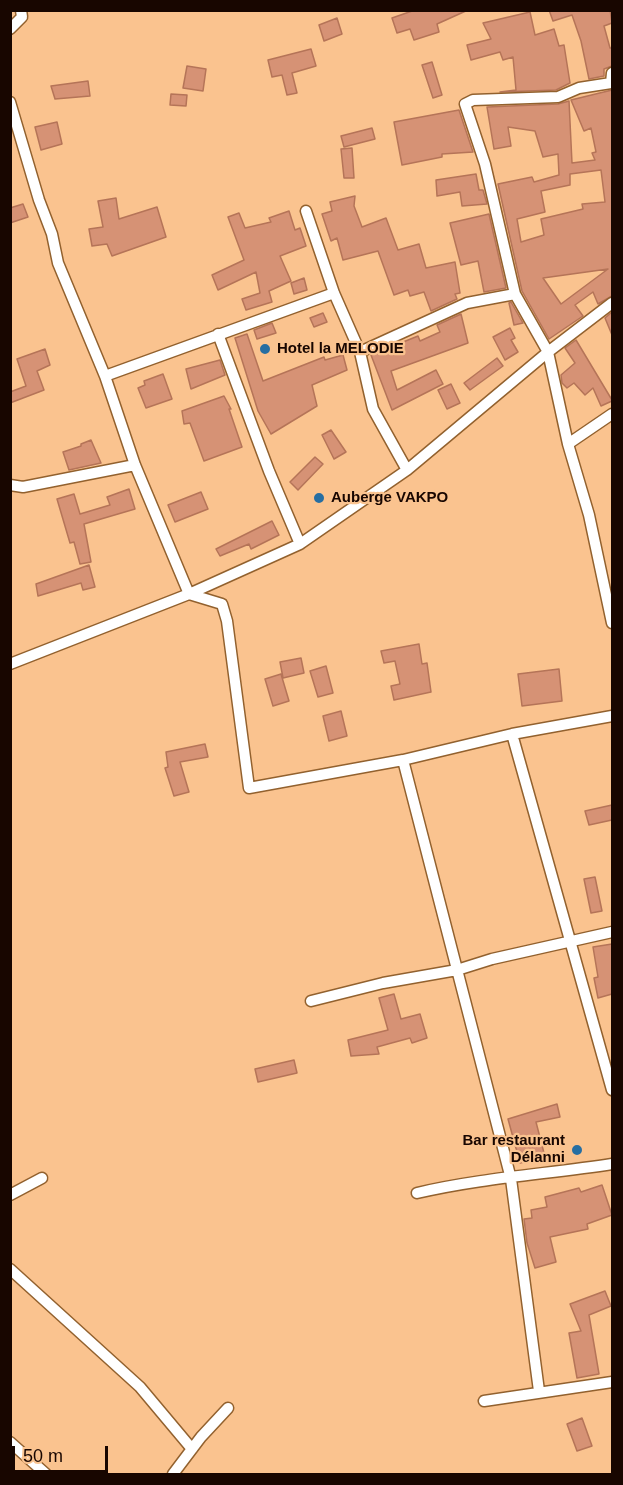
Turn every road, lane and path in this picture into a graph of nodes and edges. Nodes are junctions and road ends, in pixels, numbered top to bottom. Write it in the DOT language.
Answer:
graph roads {
  1 [pos="21,10"];
  2 [pos="10,29"];
  3 [pos="612,73"];
  4 [pos="10,102"];
  5 [pos="306,211"];
  6 [pos="334,293"];
  7 [pos="515,294"];
  8 [pos="612,303"];
  9 [pos="218,334"];
  10 [pos="360,352"];
  11 [pos="548,352"];
  12 [pos="105,376"];
  13 [pos="612,414"];
  14 [pos="567,444"];
  15 [pos="135,465"];
  16 [pos="407,470"];
  17 [pos="10,485"];
  18 [pos="300,544"];
  19 [pos="607,572"];
  20 [pos="189,594"];
  21 [pos="612,623"];
  22 [pos="10,663"];
  23 [pos="612,716"];
  24 [pos="512,734"];
  25 [pos="403,760"];
  26 [pos="612,932"];
  27 [pos="570,942"];
  28 [pos="457,970"];
  29 [pos="311,1001"];
  30 [pos="612,1090"];
  31 [pos="612,1164"];
  32 [pos="42,1178"];
  33 [pos="511,1179"];
  34 [pos="417,1193"];
  35 [pos="10,1195"];
  36 [pos="10,1269"];
  37 [pos="612,1382"];
  38 [pos="539,1391"];
  39 [pos="484,1401"];
  40 [pos="228,1408"];
  41 [pos="10,1442"];
  42 [pos="192,1449"];
  43 [pos="46,1474"];
  44 [pos="173,1474"];
  1 -- 2 [label="street"];
  3 -- 7 [label="street"];
  4 -- 12 [label="street"];
  5 -- 6 [label="street"];
  6 -- 9 [label="street"];
  6 -- 10 [label="street"];
  7 -- 10 [label="street"];
  7 -- 11 [label="street"];
  8 -- 11 [label="street"];
  9 -- 12 [label="street"];
  9 -- 18 [label="street"];
  10 -- 16 [label="street"];
  11 -- 14 [label="street"];
  11 -- 16 [label="street"];
  12 -- 15 [label="street"];
  13 -- 14 [label="street"];
  14 -- 19 [label="street"];
  15 -- 17 [label="street"];
  15 -- 20 [label="street"];
  16 -- 18 [label="street"];
  18 -- 20 [label="street"];
  19 -- 21 [label="street"];
  20 -- 22 [label="street"];
  20 -- 25 [label="street"];
  23 -- 24 [label="street"];
  24 -- 25 [label="street"];
  24 -- 27 [label="street"];
  25 -- 28 [label="street"];
  26 -- 27 [label="street"];
  27 -- 28 [label="street"];
  27 -- 30 [label="street"];
  28 -- 29 [label="street"];
  28 -- 33 [label="street"];
  31 -- 33 [label="street"];
  32 -- 35 [label="street"];
  33 -- 34 [label="street"];
  33 -- 38 [label="street"];
  36 -- 42 [label="street"];
  37 -- 38 [label="street"];
  38 -- 39 [label="street"];
  40 -- 42 [label="street"];
  41 -- 43 [label="street"];
  42 -- 44 [label="street"];
}
